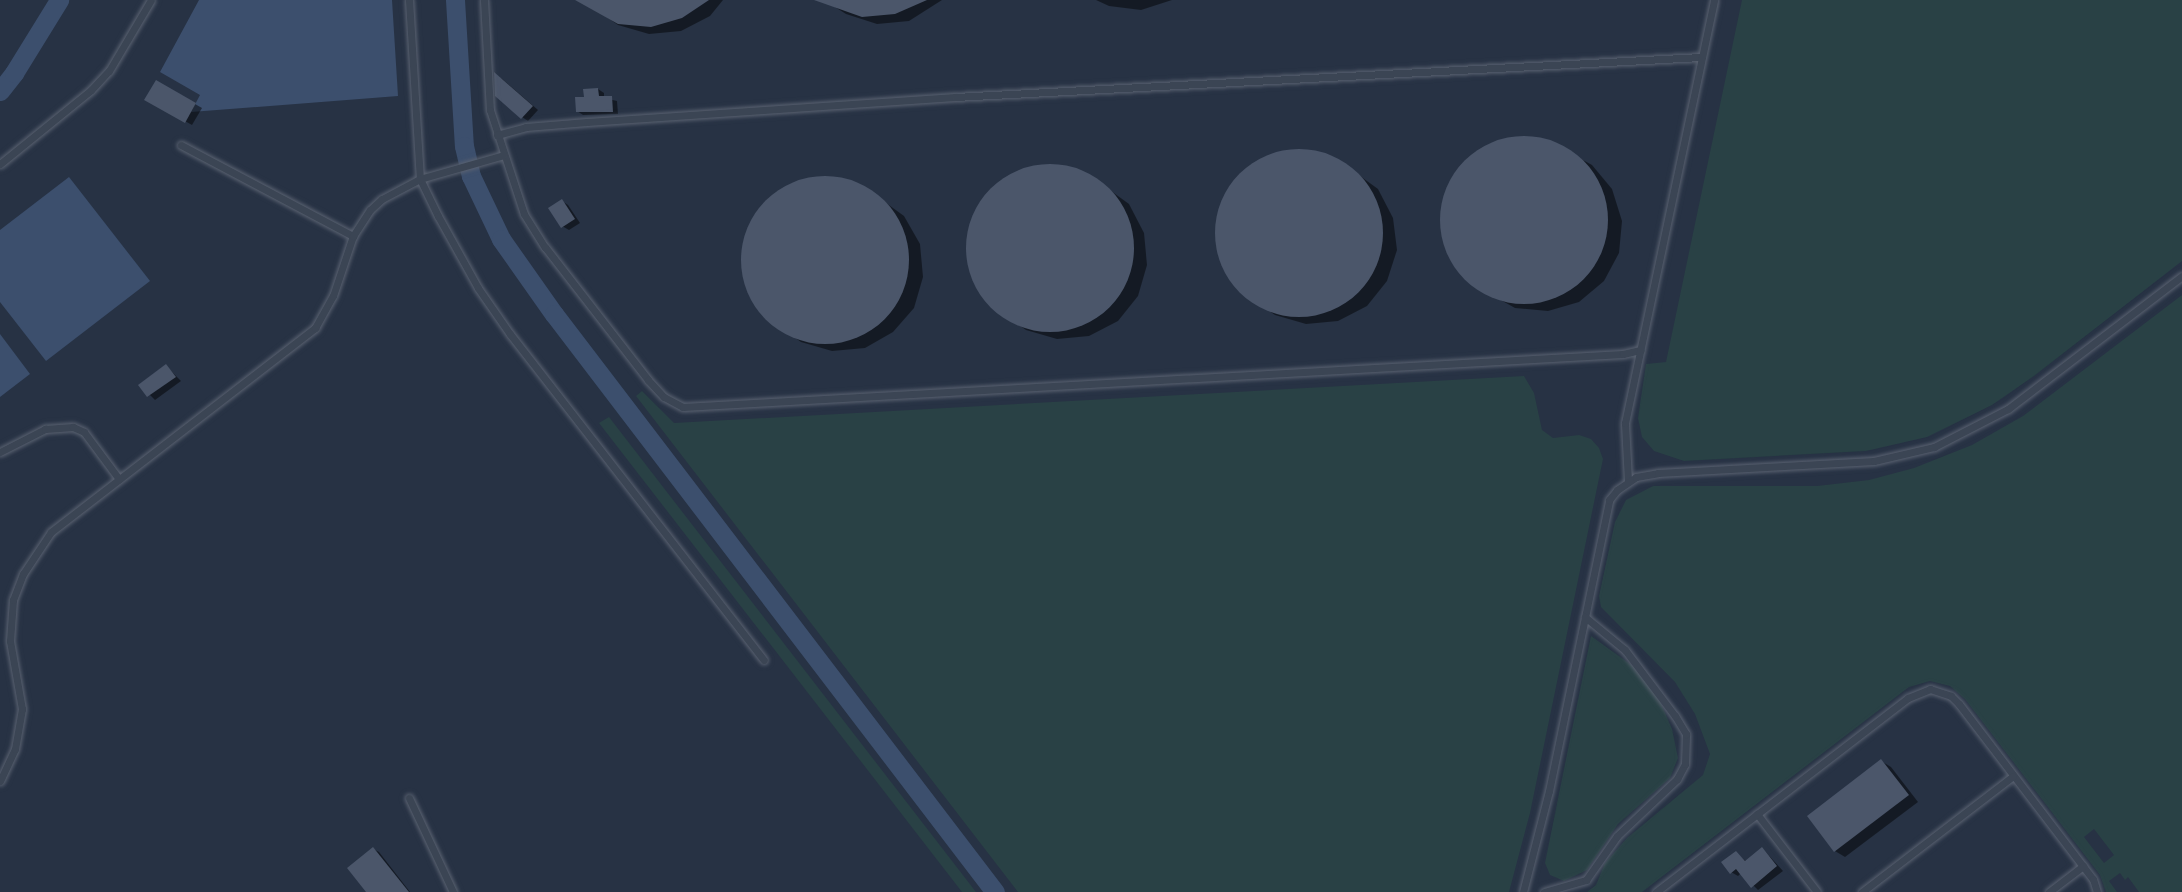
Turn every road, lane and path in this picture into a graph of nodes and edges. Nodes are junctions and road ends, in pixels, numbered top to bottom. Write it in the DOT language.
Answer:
graph roads {
  1 [pos="151,0"];
  2 [pos="409,0"];
  3 [pos="484,0"];
  4 [pos="1714,0"];
  5 [pos="1700,57"];
  6 [pos="498,135"];
  7 [pos="181,145"];
  8 [pos="504,155"];
  9 [pos="0,164"];
  10 [pos="420,179"];
  11 [pos="354,236"];
  12 [pos="2182,276"];
  13 [pos="1641,350"];
  14 [pos="0,452"];
  15 [pos="119,479"];
  16 [pos="1628,481"];
  17 [pos="1585,617"];
  18 [pos="764,660"];
  19 [pos="2013,776"];
  20 [pos="0,781"];
  21 [pos="409,798"];
  22 [pos="1757,814"];
  23 [pos="2083,866"];
  24 [pos="453,892"];
  25 [pos="1522,892"];
  26 [pos="1544,892"];
  27 [pos="1656,892"];
  28 [pos="1816,892"];
  29 [pos="1862,892"];
  30 [pos="2049,892"];
  31 [pos="2097,892"];
  1 -- 9 [label="lane"];
  2 -- 10 [label="lane"];
  3 -- 6 [label="lane"];
  4 -- 5 [label="lane"];
  5 -- 6 [label="lane"];
  5 -- 13 [label="lane"];
  6 -- 8 [label="lane"];
  7 -- 11 [label="lane"];
  8 -- 10 [label="lane"];
  8 -- 13 [label="lane"];
  10 -- 11 [label="lane"];
  10 -- 18 [label="lane"];
  11 -- 15 [label="lane"];
  12 -- 16 [label="lane"];
  13 -- 16 [label="lane"];
  14 -- 15 [label="lane"];
  15 -- 20 [label="lane"];
  16 -- 17 [label="lane"];
  17 -- 25 [label="lane"];
  17 -- 26 [label="lane"];
  19 -- 22 [label="lane"];
  19 -- 23 [label="lane"];
  19 -- 29 [label="lane"];
  21 -- 24 [label="lane"];
  22 -- 27 [label="lane"];
  22 -- 28 [label="lane"];
  23 -- 30 [label="lane"];
  23 -- 31 [label="lane"];
}
